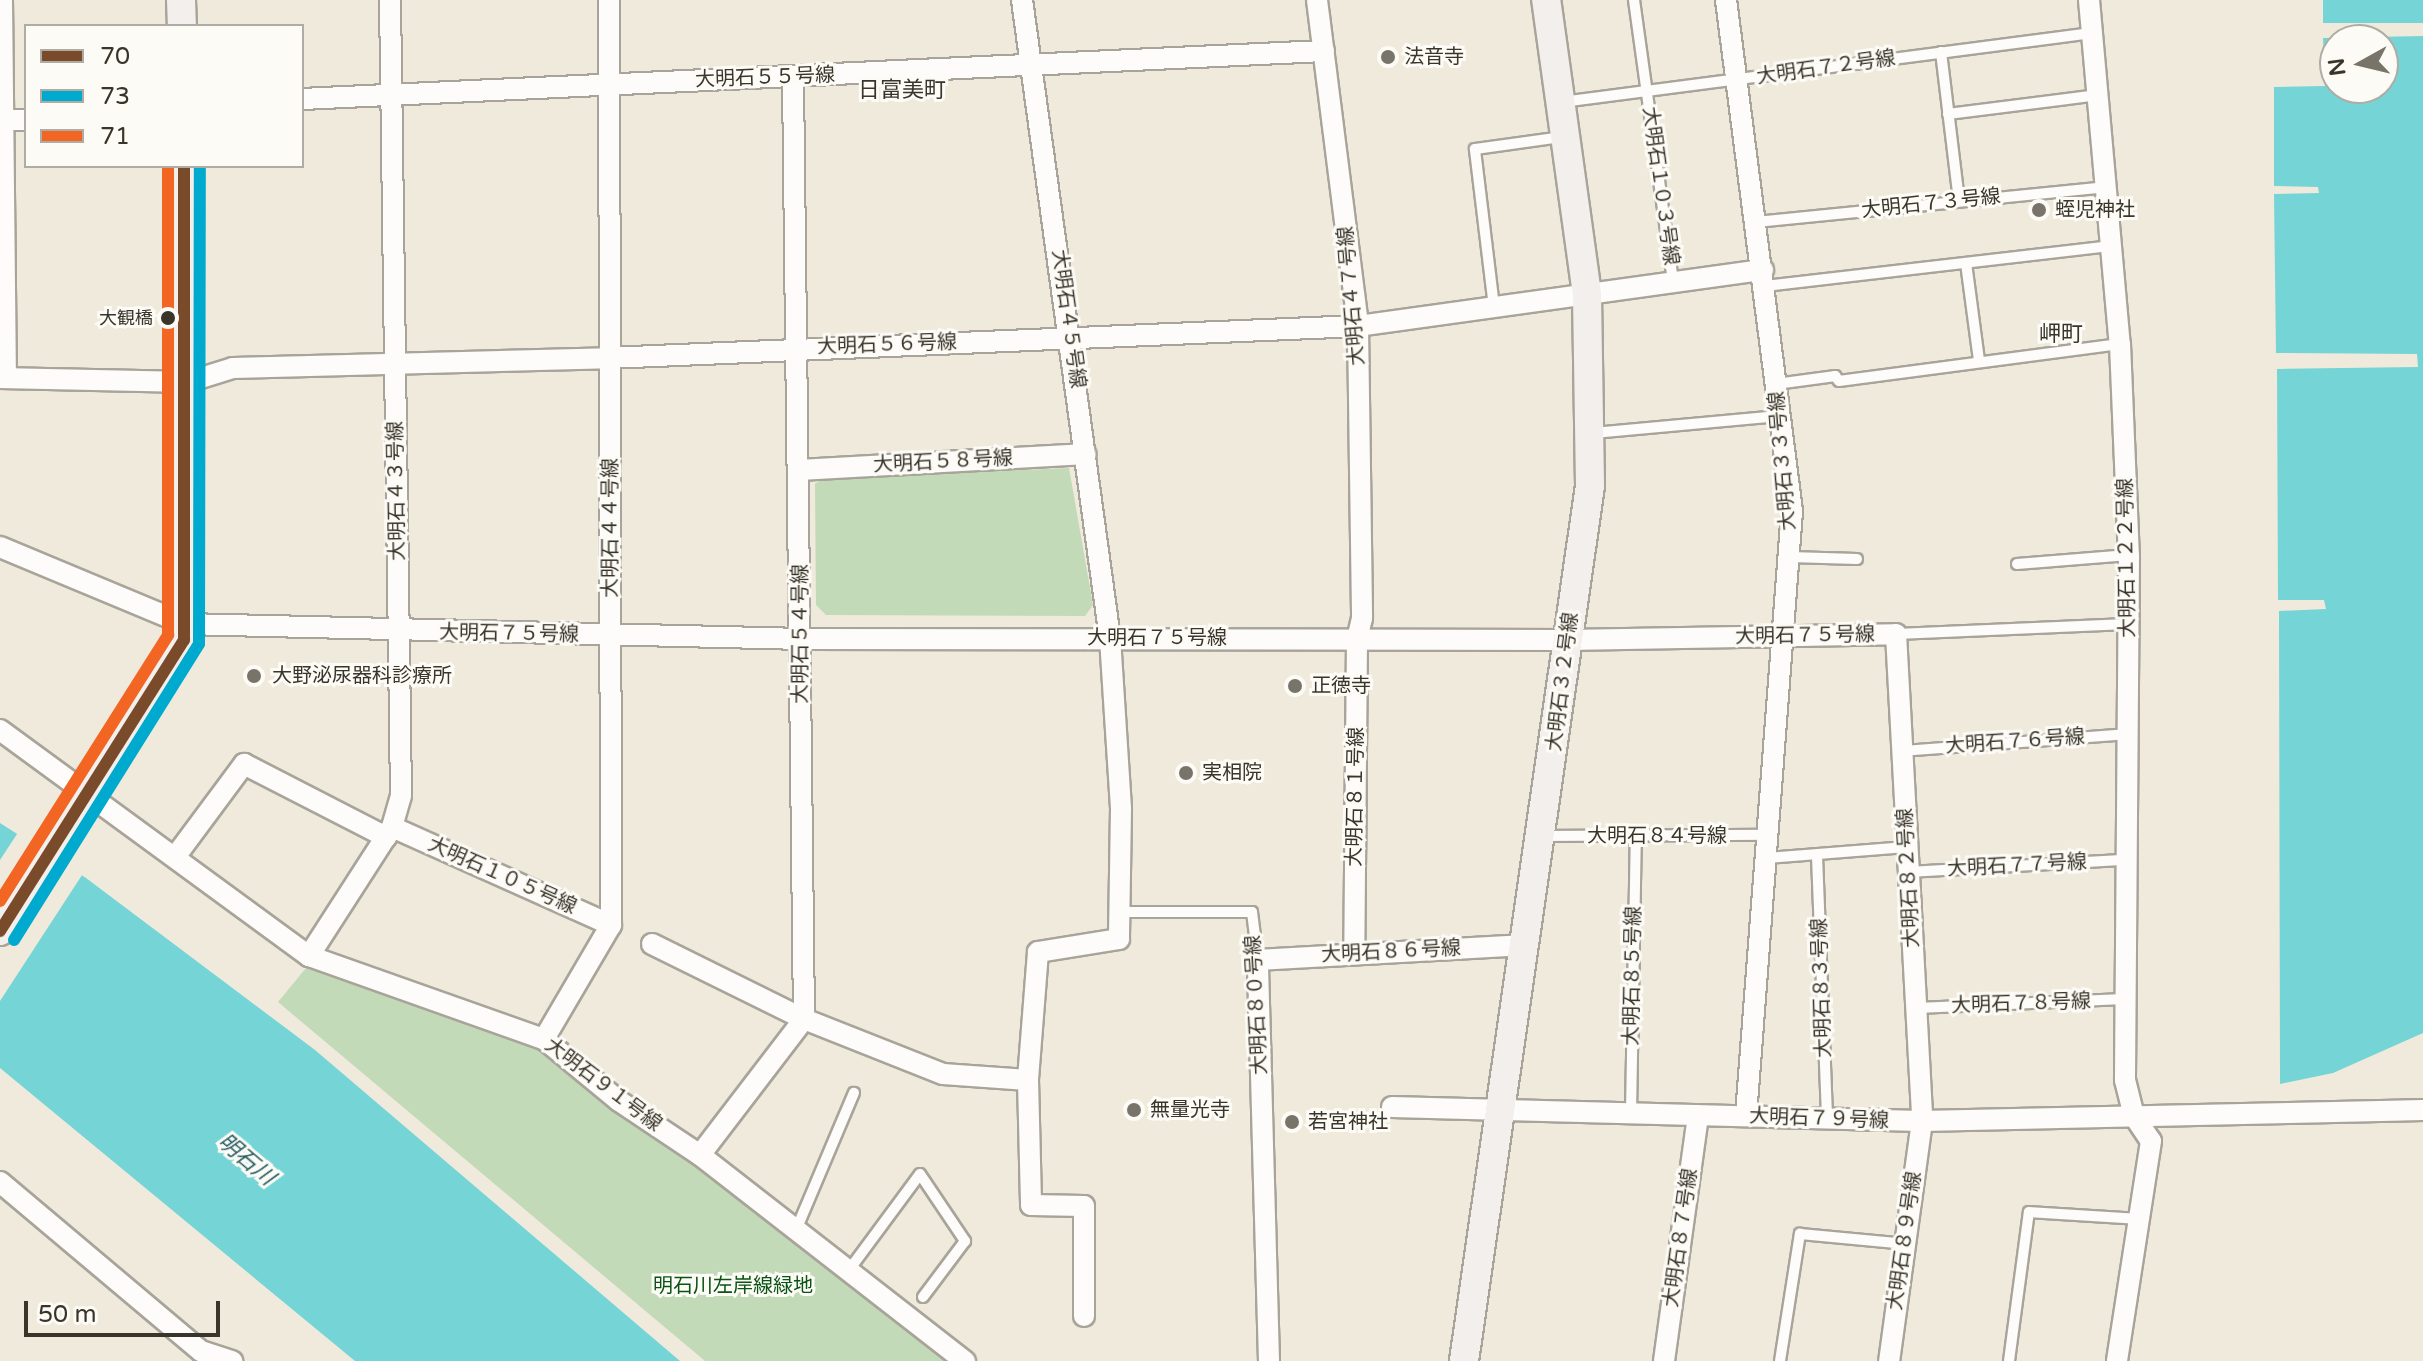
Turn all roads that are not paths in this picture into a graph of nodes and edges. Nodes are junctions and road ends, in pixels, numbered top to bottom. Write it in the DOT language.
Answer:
graph roads {
  1 [pos="2,0"];
  2 [pos="181,0"];
  3 [pos="390,0"];
  4 [pos="609,0"];
  5 [pos="1022,0"];
  6 [pos="1317,0"];
  7 [pos="1546,0"];
  8 [pos="1634,0"];
  9 [pos="1726,0"];
  10 [pos="2089,0"];
  11 [pos="182,24"];
  12 [pos="2092,33"];
  13 [pos="1324,51"];
  14 [pos="1941,52"];
  15 [pos="1034,66"];
  16 [pos="793,78"];
  17 [pos="1737,80"];
  18 [pos="610,86"];
  19 [pos="1647,92"];
  20 [pos="391,95"];
  21 [pos="2098,95"];
  22 [pos="304,99"];
  23 [pos="1560,103"];
  24 [pos="1948,114"];
  25 [pos="2,120"];
  26 [pos="24,120"];
  27 [pos="1565,136"];
  28 [pos="184,168"];
  29 [pos="2107,187"];
  30 [pos="1959,201"];
  31 [pos="1756,222"];
  32 [pos="2112,246"];
  33 [pos="1966,263"];
  34 [pos="1764,278"];
  35 [pos="1673,281"];
  36 [pos="1587,294"];
  37 [pos="1494,307"];
  38 [pos="1358,326"];
  39 [pos="1071,338"];
  40 [pos="2120,344"];
  41 [pos="798,348"];
  42 [pos="608,358"];
  43 [pos="1979,361"];
  44 [pos="395,364"];
  45 [pos="3,378"];
  46 [pos="188,382"];
  47 [pos="1776,384"];
  48 [pos="1779,416"];
  49 [pos="1593,433"];
  50 [pos="1086,454"];
  51 [pos="800,470"];
  52 [pos="0,547"];
  53 [pos="2129,555"];
  54 [pos="1790,557"];
  55 [pos="1857,559"];
  56 [pos="2017,564"];
  57 [pos="185,624"];
  58 [pos="2128,624"];
  59 [pos="400,633"];
  60 [pos="1896,634"];
  61 [pos="611,635"];
  62 [pos="1784,636"];
  63 [pos="1110,638"];
  64 [pos="802,639"];
  65 [pos="1357,640"];
  66 [pos="1567,640"];
  67 [pos="0,730"];
  68 [pos="2127,734"];
  69 [pos="1902,751"];
  70 [pos="82,802"];
  71 [pos="389,832"];
  72 [pos="1769,835"];
  73 [pos="1544,836"];
  74 [pos="1636,838"];
  75 [pos="1907,847"];
  76 [pos="1817,856"];
  77 [pos="175,857"];
  78 [pos="1767,858"];
  79 [pos="2126,860"];
  80 [pos="1908,872"];
  81 [pos="1119,912"];
  82 [pos="611,925"];
  83 [pos="0,931"];
  84 [pos="652,944"];
  85 [pos="1525,945"];
  86 [pos="1354,954"];
  87 [pos="309,956"];
  88 [pos="1258,960"];
  89 [pos="2125,999"];
  90 [pos="1916,1008"];
  91 [pos="804,1019"];
  92 [pos="544,1039"];
  93 [pos="1028,1080"];
  94 [pos="854,1093"];
  95 [pos="1392,1107"];
  96 [pos="1503,1110"];
  97 [pos="2423,1110"];
  98 [pos="1631,1113"];
  99 [pos="1698,1115"];
  100 [pos="1746,1116"];
  101 [pos="2134,1116"];
  102 [pos="1827,1119"];
  103 [pos="1922,1121"];
  104 [pos="700,1155"];
  105 [pos="1,1189"];
  106 [pos="2139,1219"];
  107 [pos="796,1230"];
  108 [pos="1905,1244"];
  109 [pos="849,1270"];
  110 [pos="923,1297"];
  111 [pos="1084,1316"];
  112 [pos="196,1356"];
  113 [pos="232,1361"];
  114 [pos="965,1361"];
  115 [pos="1269,1361"];
  116 [pos="1464,1361"];
  117 [pos="1664,1361"];
  118 [pos="1780,1361"];
  119 [pos="1889,1361"];
  120 [pos="2009,1361"];
  121 [pos="2117,1361"];
  1 -- 25 [label="street"];
  2 -- 11 [label="street"];
  3 -- 20 [label="street, 大明石４３号線"];
  4 -- 18 [label="street, 大明石４４号線"];
  5 -- 15 [label="street, 大明石４５号線"];
  6 -- 13 [label="street, 大明石４７号線"];
  7 -- 23 [label="street, 大明石３２号線"];
  8 -- 19 [label="lane, 大明石１０３号線"];
  9 -- 17 [label="street, 大明石３３号線"];
  10 -- 12 [label="street, 大明石１２２号線"];
  12 -- 14 [label="lane, 大明石７２号線"];
  12 -- 21 [label="street, 大明石１２２号線"];
  13 -- 15 [label="street, 大明石５５号線"];
  13 -- 38 [label="street, 大明石４７号線"];
  14 -- 17 [label="lane, 大明石７２号線"];
  14 -- 24 [label="lane"];
  15 -- 16 [label="street, 大明石５５号線"];
  15 -- 39 [label="street, 大明石４５号線"];
  16 -- 18 [label="street, 大明石５５号線"];
  16 -- 41 [label="street, 大明石５４号線"];
  17 -- 19 [label="lane, 大明石７２号線"];
  17 -- 31 [label="street, 大明石３３号線"];
  18 -- 20 [label="street, 大明石５５号線"];
  18 -- 42 [label="street, 大明石４４号線"];
  19 -- 23 [label="lane, 大明石７２号線"];
  19 -- 35 [label="lane, 大明石１０３号線"];
  20 -- 22 [label="street, 大明石５５号線"];
  20 -- 44 [label="street, 大明石４３号線"];
  21 -- 24 [label="lane"];
  21 -- 29 [label="street, 大明石１２２号線"];
  23 -- 27 [label="street, 大明石３２号線"];
  24 -- 30 [label="lane"];
  25 -- 26 [label="street"];
  25 -- 45 [label="street"];
  27 -- 36 [label="street, 大明石３２号線"];
  27 -- 37 [label="lane"];
  28 -- 46 [label="street"];
  29 -- 30 [label="lane, 大明石７３号線"];
  29 -- 32 [label="street, 大明石１２２号線"];
  30 -- 31 [label="lane, 大明石７３号線"];
  31 -- 34 [label="street, 大明石３３号線"];
  32 -- 33 [label="lane"];
  32 -- 40 [label="street, 大明石１２２号線"];
  33 -- 34 [label="lane"];
  33 -- 43 [label="lane"];
  34 -- 35 [label="street, 大明石５６号線"];
  34 -- 47 [label="street, 大明石３３号線"];
  35 -- 36 [label="street, 大明石５６号線"];
  36 -- 37 [label="street, 大明石５６号線"];
  36 -- 49 [label="street, 大明石３２号線"];
  37 -- 38 [label="street, 大明石５６号線"];
  38 -- 39 [label="street, 大明石５６号線"];
  38 -- 65 [label="street, 大明石４７号線"];
  39 -- 41 [label="street, 大明石５６号線"];
  39 -- 50 [label="street, 大明石４５号線"];
  40 -- 43 [label="lane"];
  40 -- 53 [label="street, 大明石１２２号線"];
  41 -- 42 [label="street, 大明石５６号線"];
  41 -- 51 [label="street, 大明石５４号線"];
  42 -- 44 [label="street, 大明石５６号線"];
  42 -- 61 [label="street, 大明石４４号線"];
  43 -- 47 [label="lane"];
  44 -- 46 [label="street, 大明石５６号線"];
  44 -- 59 [label="street, 大明石４３号線"];
  45 -- 46 [label="street, 大明石５６号線"];
  46 -- 57 [label="street"];
  47 -- 48 [label="street, 大明石３３号線"];
  48 -- 49 [label="lane"];
  48 -- 54 [label="street, 大明石３３号線"];
  49 -- 66 [label="street, 大明石３２号線"];
  50 -- 51 [label="street, 大明石５８号線"];
  50 -- 63 [label="street, 大明石４５号線"];
  51 -- 64 [label="street, 大明石５４号線"];
  52 -- 57 [label="street"];
  53 -- 56 [label="lane"];
  53 -- 58 [label="street, 大明石１２２号線"];
  54 -- 55 [label="lane"];
  54 -- 62 [label="street, 大明石３３号線"];
  57 -- 59 [label="street, 大明石７５号線"];
  57 -- 70 [label="street"];
  58 -- 60 [label="lane, 大明石７５号線"];
  58 -- 68 [label="street, 大明石１２２号線"];
  59 -- 61 [label="street, 大明石７５号線"];
  59 -- 71 [label="street, 大明石４３号線"];
  60 -- 62 [label="street, 大明石７５号線"];
  60 -- 69 [label="street, 大明石８２号線"];
  61 -- 64 [label="street, 大明石７５号線"];
  61 -- 82 [label="street, 大明石４４号線"];
  62 -- 66 [label="street, 大明石７５号線"];
  62 -- 72 [label="street, 大明石３３号線"];
  63 -- 64 [label="street, 大明石７５号線"];
  63 -- 65 [label="street, 大明石７５号線"];
  63 -- 81 [label="street"];
  64 -- 91 [label="street, 大明石５４号線"];
  65 -- 66 [label="street, 大明石７５号線"];
  65 -- 86 [label="street, 大明石８１号線"];
  66 -- 73 [label="street, 大明石３２号線"];
  67 -- 70 [label="street, 大明石９１号線"];
  68 -- 69 [label="lane, 大明石７６号線"];
  68 -- 79 [label="street, 大明石１２２号線"];
  69 -- 75 [label="street, 大明石８２号線"];
  70 -- 77 [label="street, 大明石９１号線"];
  70 -- 83 [label="street"];
  71 -- 77 [label="street, 大明石１０５号線"];
  71 -- 82 [label="street, 大明石１０５号線"];
  71 -- 87 [label="street, 大明石４３号線"];
  72 -- 74 [label="lane, 大明石８４号線"];
  72 -- 78 [label="street, 大明石３３号線"];
  73 -- 74 [label="lane, 大明石８４号線"];
  73 -- 85 [label="street, 大明石３２号線"];
  74 -- 98 [label="lane, 大明石８５号線"];
  75 -- 76 [label="lane"];
  75 -- 80 [label="street, 大明石８２号線"];
  76 -- 78 [label="lane"];
  76 -- 102 [label="lane, 大明石８３号線"];
  77 -- 87 [label="street, 大明石９１号線"];
  78 -- 100 [label="street, 大明石３３号線"];
  79 -- 80 [label="lane, 大明石７７号線"];
  79 -- 89 [label="street, 大明石１２２号線"];
  80 -- 90 [label="street, 大明石８２号線"];
  81 -- 88 [label="lane, 大明石８０号線"];
  81 -- 93 [label="street"];
  82 -- 92 [label="street"];
  84 -- 91 [label="street"];
  85 -- 86 [label="street, 大明石８６号線"];
  85 -- 96 [label="street, 大明石３２号線"];
  86 -- 88 [label="street, 大明石８６号線"];
  87 -- 92 [label="street, 大明石９１号線"];
  88 -- 115 [label="street, 大明石８０号線"];
  89 -- 90 [label="lane, 大明石７８号線"];
  89 -- 101 [label="street, 大明石１２２号線"];
  90 -- 103 [label="street, 大明石８２号線"];
  91 -- 93 [label="street"];
  91 -- 104 [label="street"];
  92 -- 104 [label="street, 大明石９１号線"];
  93 -- 111 [label="street"];
  94 -- 107 [label="lane"];
  95 -- 96 [label="street, 大明石７９号線"];
  96 -- 98 [label="street, 大明石７９号線"];
  96 -- 116 [label="street, 大明石３２号線"];
  97 -- 101 [label="street, 大明石７９号線"];
  98 -- 99 [label="street, 大明石７９号線"];
  99 -- 100 [label="street, 大明石７９号線"];
  99 -- 117 [label="street, 大明石８７号線"];
  100 -- 102 [label="street, 大明石７９号線"];
  101 -- 103 [label="street, 大明石７９号線"];
  101 -- 106 [label="street, 大明石１２２号線"];
  102 -- 103 [label="street, 大明石７９号線"];
  103 -- 108 [label="street, 大明石８９号線"];
  104 -- 107 [label="street, 大明石９１号線"];
  105 -- 112 [label="street"];
  106 -- 120 [label="lane"];
  106 -- 121 [label="street, 大明石１２２号線"];
  107 -- 109 [label="street, 大明石９１号線"];
  108 -- 118 [label="lane"];
  108 -- 119 [label="street, 大明石８９号線"];
  109 -- 110 [label="lane"];
  109 -- 114 [label="street, 大明石９１号線"];
  112 -- 113 [label="street"];
}
